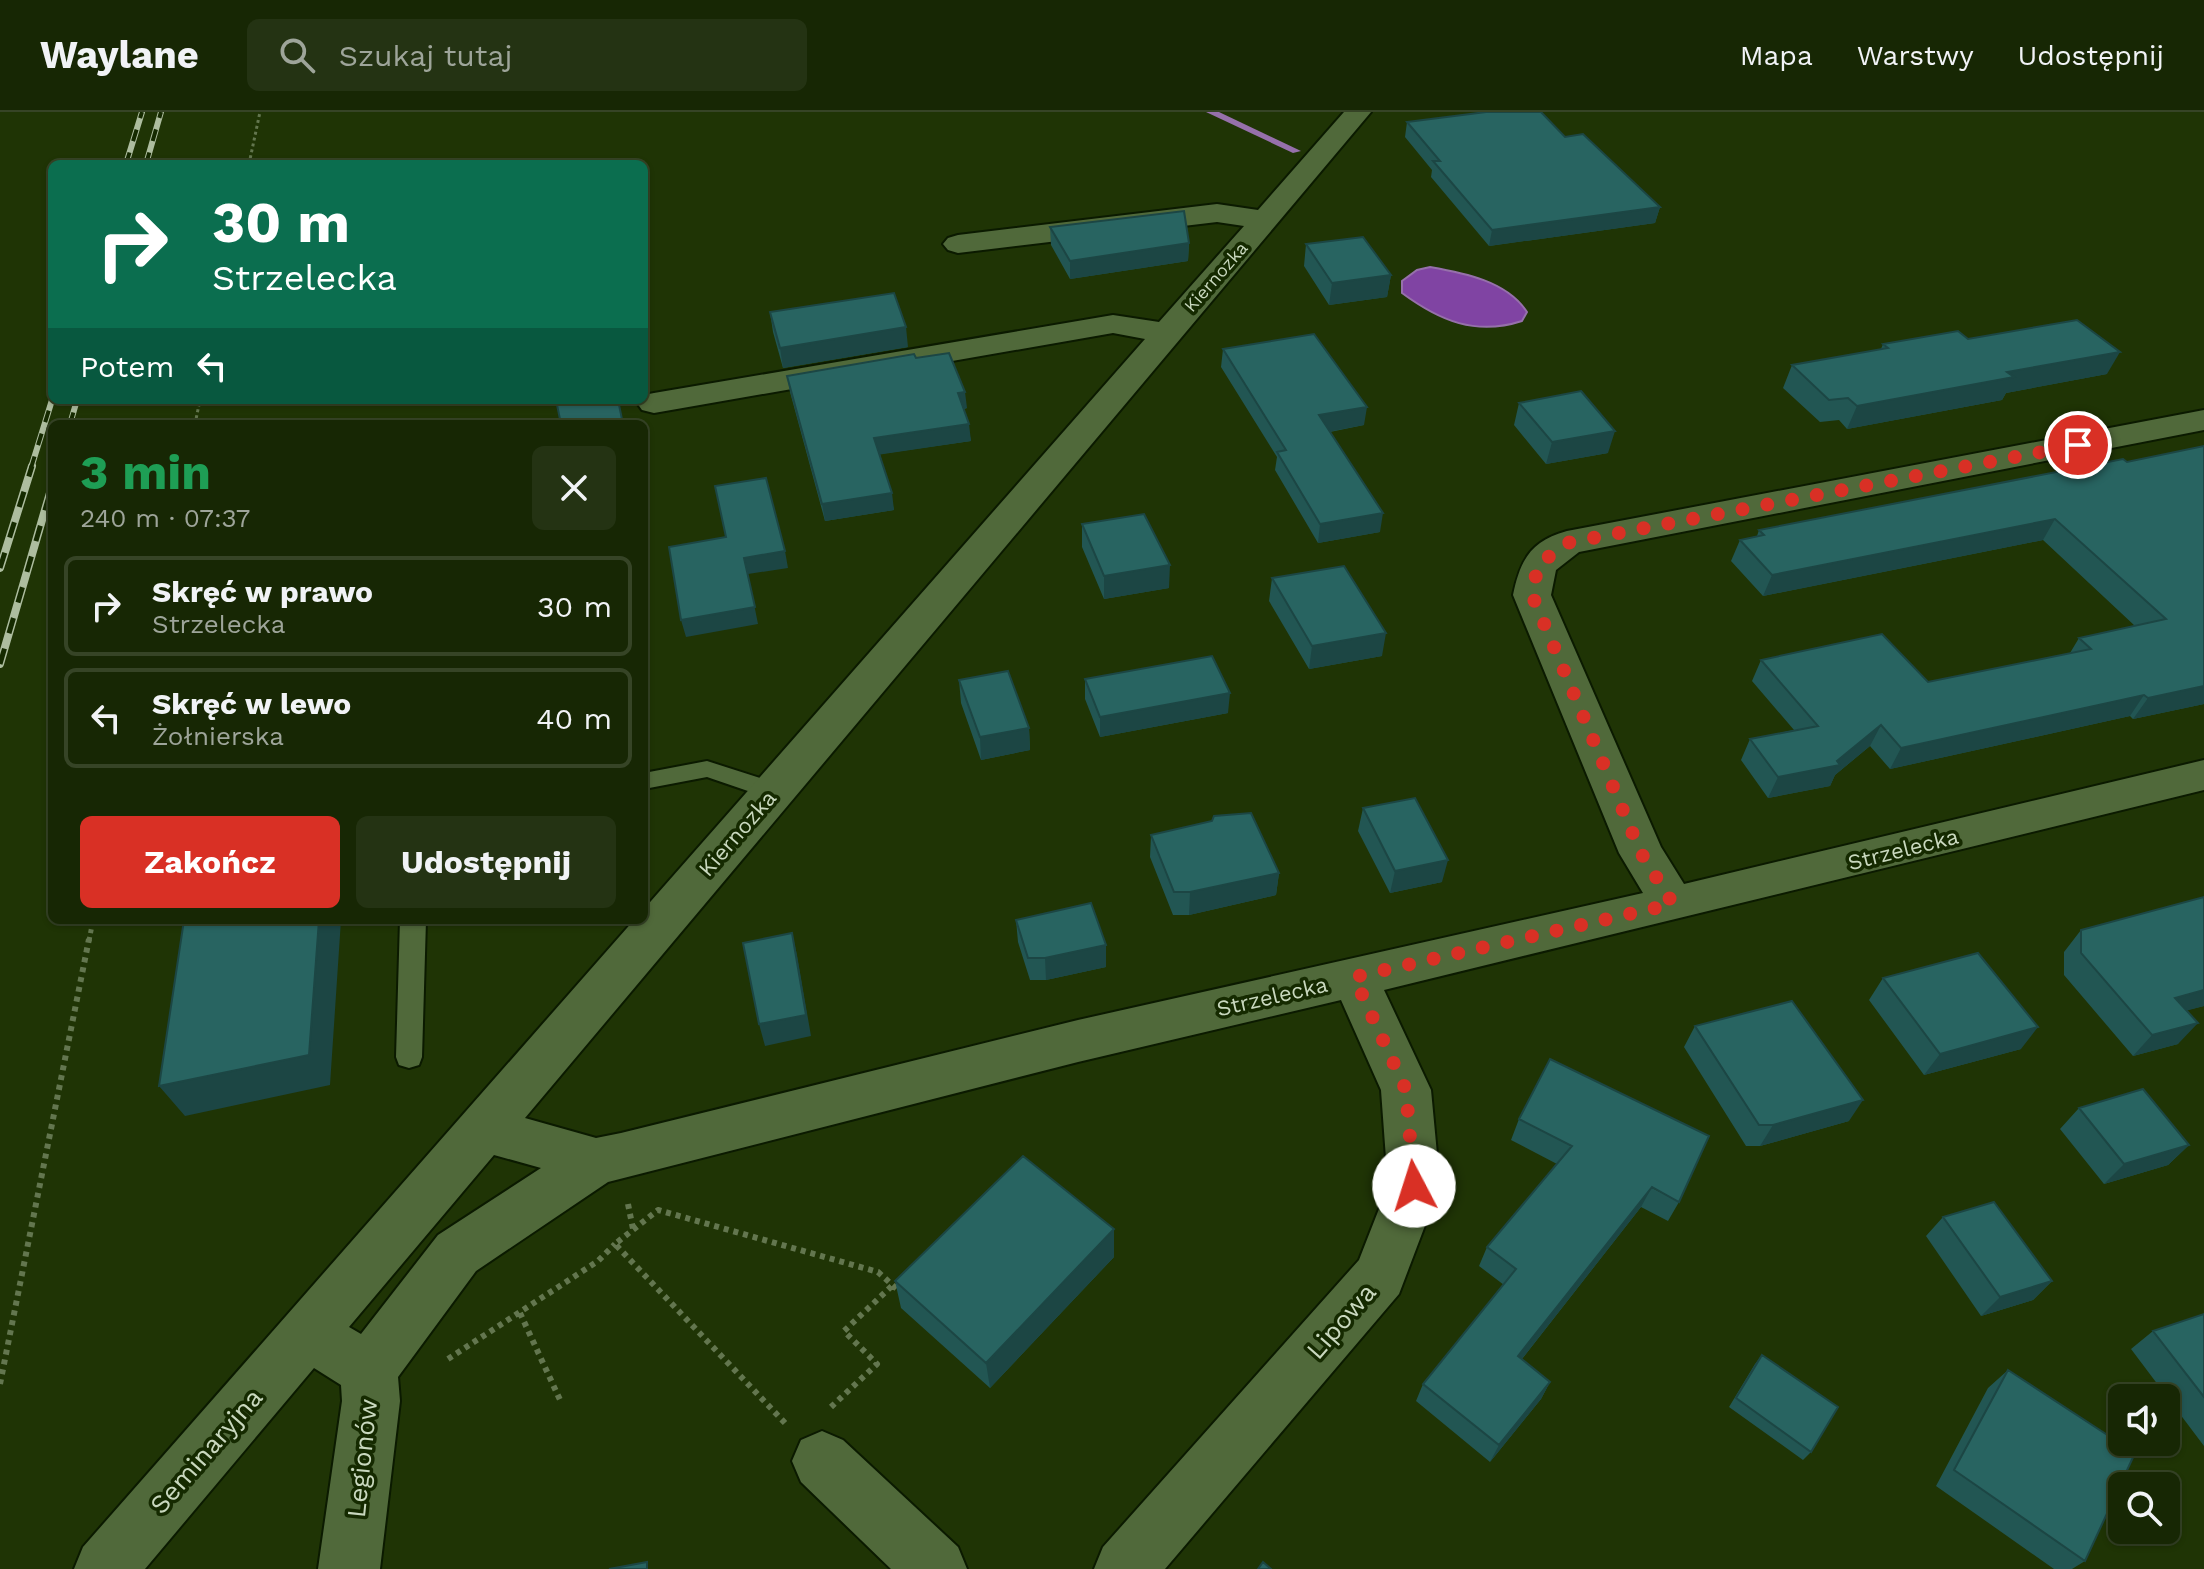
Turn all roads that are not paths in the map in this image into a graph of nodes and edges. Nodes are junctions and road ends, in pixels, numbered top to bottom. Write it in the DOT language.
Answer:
graph roads {
  1 [pos="1358,112"];
  2 [pos="1265,220"];
  3 [pos="958,244"];
  4 [pos="1167,333"];
  5 [pos="654,403"];
  6 [pos="2204,420"];
  7 [pos="2204,775"];
  8 [pos="648,780"];
  9 [pos="774,791"];
  10 [pos="1673,904"];
  11 [pos="413,924"];
  12 [pos="1354,977"];
  13 [pos="409,1057"];
  14 [pos="482,1129"];
  15 [pos="596,1161"];
  16 [pos="307,1333"];
  17 [pos="369,1370"];
  18 [pos="810,1450"];
  19 [pos="105,1569"];
  20 [pos="349,1569"];
  21 [pos="936,1569"];
  22 [pos="1125,1569"];
  1 -- 2 [label="street, Kiernozka"];
  2 -- 3 [label="street, Kiernozka"];
  2 -- 4 [label="street, Kiernozka"];
  4 -- 5 [label="street, Kiernozka"];
  4 -- 9 [label="street, Kiernozka"];
  6 -- 10 [label="street"];
  7 -- 10 [label="street, Strzelecka"];
  8 -- 9 [label="lane"];
  9 -- 14 [label="street, Kiernozka"];
  10 -- 12 [label="street, Strzelecka"];
  11 -- 13 [label="lane"];
  12 -- 15 [label="street, Strzelecka"];
  12 -- 22 [label="street, Lipowa"];
  14 -- 15 [label="street, Strzelecka"];
  14 -- 16 [label="street, Kiernozka"];
  15 -- 17 [label="street"];
  16 -- 17 [label="street, Legionów"];
  16 -- 19 [label="street, Seminaryjna"];
  17 -- 20 [label="street, Legionów"];
  18 -- 21 [label="street"];
}
